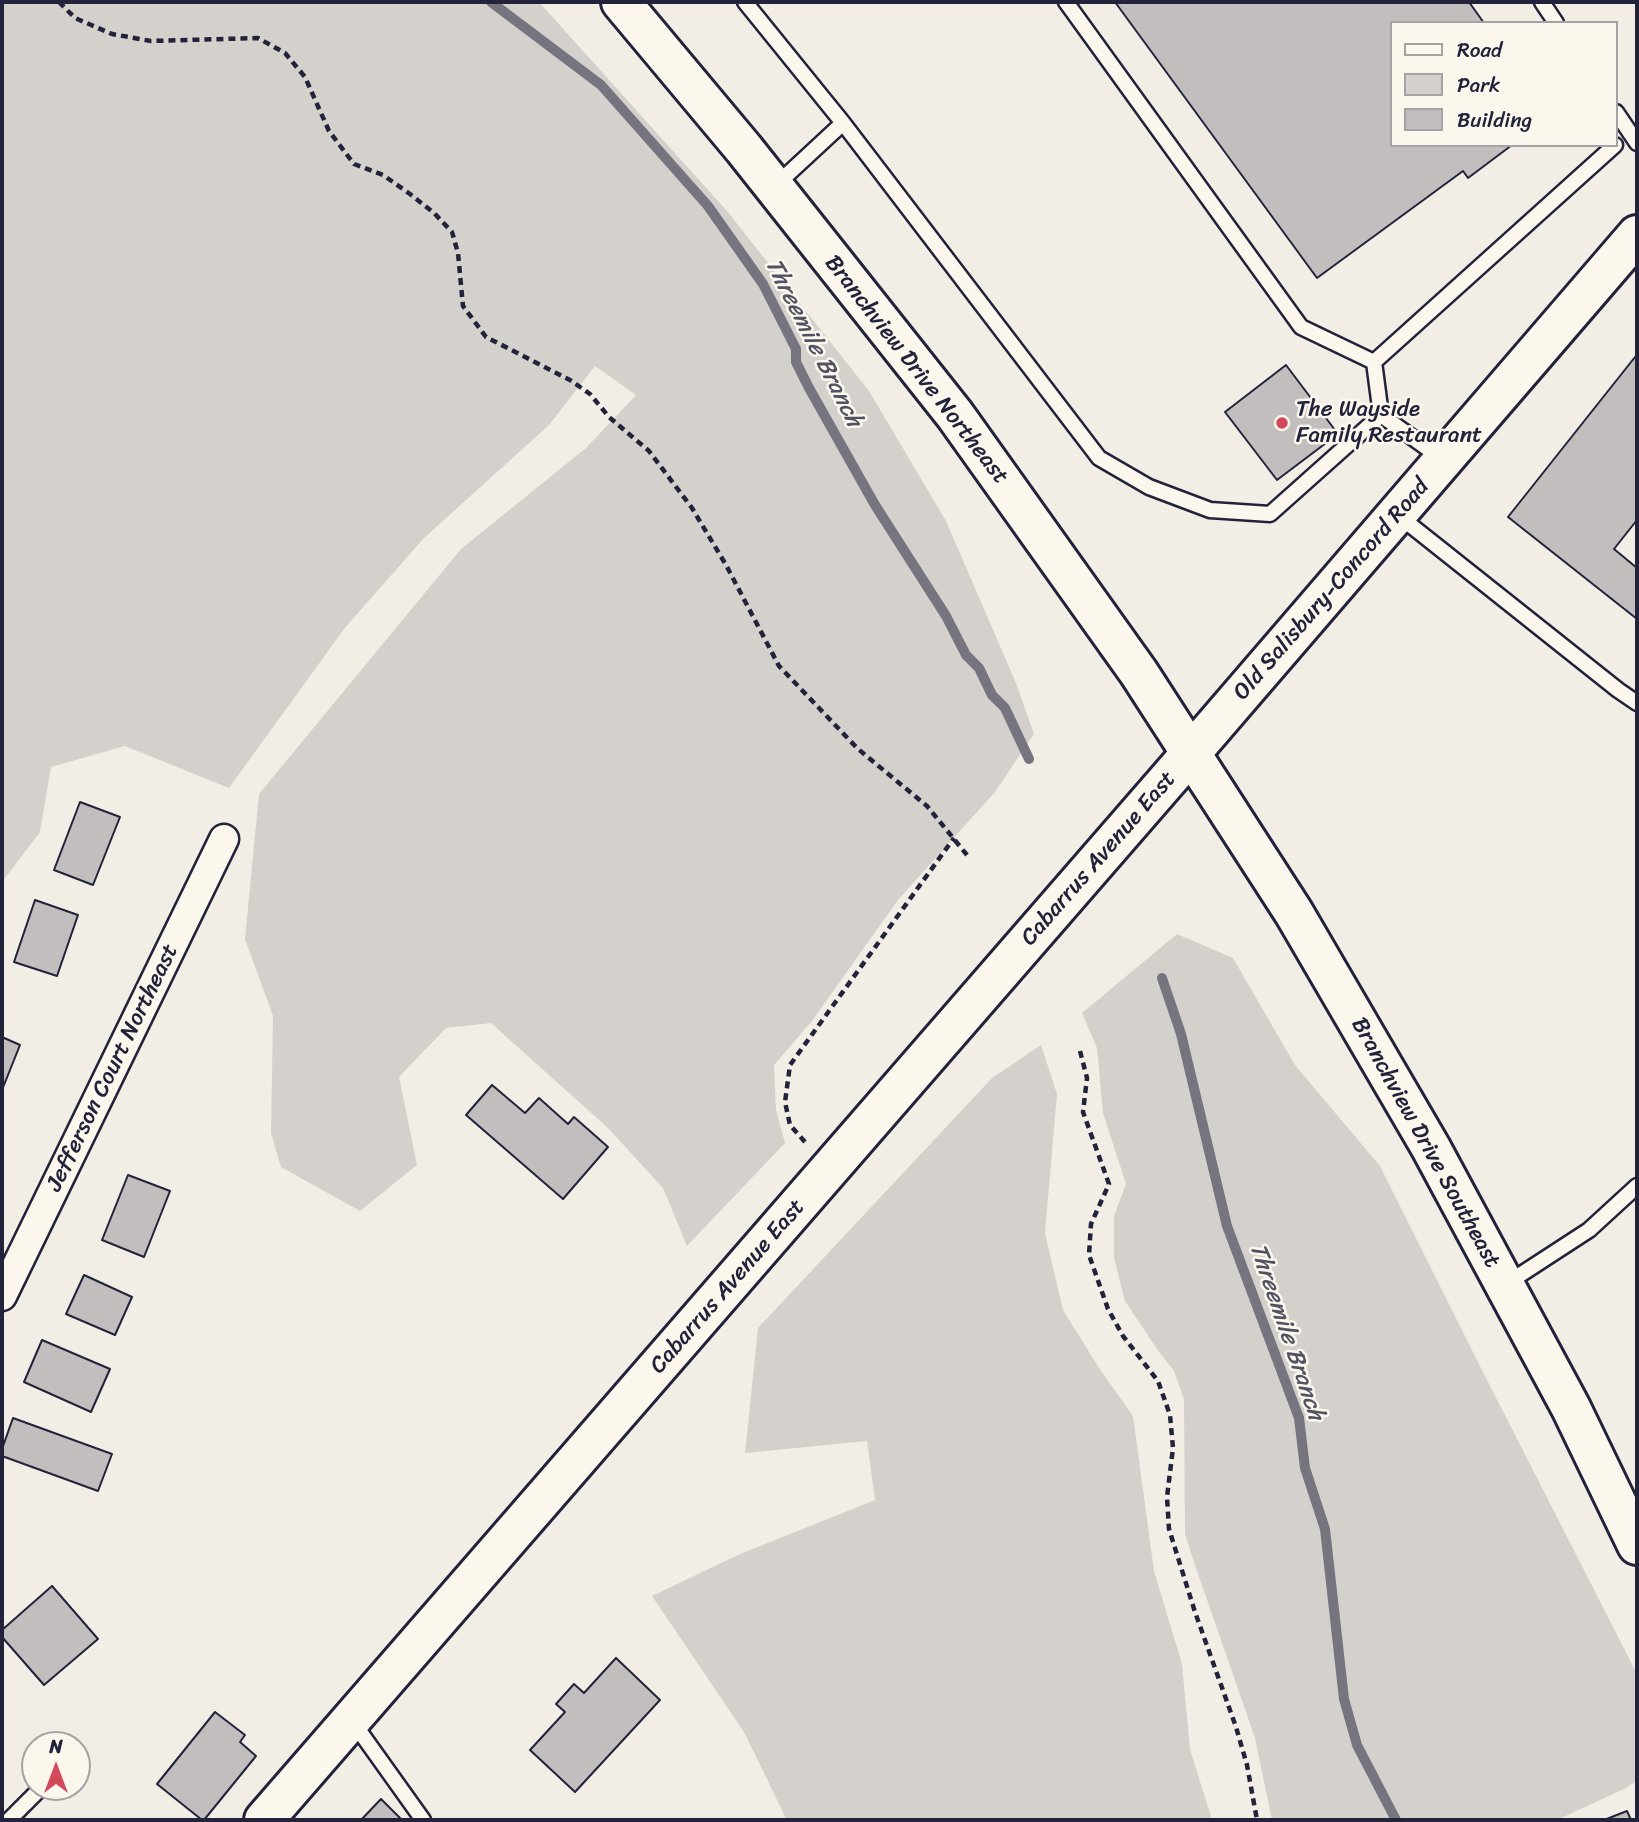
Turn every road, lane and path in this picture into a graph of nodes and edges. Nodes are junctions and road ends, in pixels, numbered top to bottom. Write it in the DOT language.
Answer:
graph roads {
  1 [pos="60,2"];
  2 [pos="621,2"];
  3 [pos="745,2"];
  4 [pos="1066,2"];
  5 [pos="1542,2"];
  6 [pos="1555,21"];
  7 [pos="1618,115"];
  8 [pos="844,123"];
  9 [pos="1634,138"];
  10 [pos="1614,147"];
  11 [pos="774,187"];
  12 [pos="1637,235"];
  13 [pos="1374,362"];
  14 [pos="1381,415"];
  15 [pos="1444,460"];
  16 [pos="1397,514"];
  17 [pos="1637,703"];
  18 [pos="1191,753"];
  19 [pos="954,838"];
  20 [pos="224,839"];
  21 [pos="967,855"];
  22 [pos="1080,1051"];
  23 [pos="806,1144"];
  24 [pos="1637,1186"];
  25 [pos="1504,1284"];
  26 [pos="2,1296"];
  27 [pos="1637,1545"];
  28 [pos="351,1720"];
  29 [pos="28,1801"];
  30 [pos="9,1820"];
  31 [pos="264,1820"];
  32 [pos="423,1820"];
  33 [pos="1257,1820"];
  1 -- 19 [label="path"];
  2 -- 11 [label="main road, Branchview Drive Northeast"];
  3 -- 8 [label="lane"];
  4 -- 13 [label="lane"];
  5 -- 6 [label="lane"];
  7 -- 9 [label="lane"];
  8 -- 11 [label="lane"];
  8 -- 14 [label="lane"];
  10 -- 13 [label="lane"];
  11 -- 18 [label="main road, Branchview Drive Northeast"];
  12 -- 15 [label="main road, Old Salisbury-Concord Road"];
  13 -- 14 [label="lane"];
  14 -- 15 [label="lane"];
  15 -- 16 [label="main road, Old Salisbury-Concord Road"];
  16 -- 17 [label="lane"];
  16 -- 18 [label="main road, Old Salisbury-Concord Road"];
  18 -- 25 [label="main road, Branchview Drive Southeast"];
  18 -- 28 [label="main road, Cabarrus Avenue East"];
  19 -- 21 [label="path"];
  19 -- 23 [label="path"];
  20 -- 26 [label="street, Jefferson Court Northeast"];
  22 -- 33 [label="path"];
  24 -- 25 [label="lane"];
  25 -- 27 [label="main road, Branchview Drive Southeast"];
  28 -- 31 [label="main road, Cabarrus Avenue East"];
  28 -- 32 [label="lane"];
  29 -- 30 [label="lane"];
}
